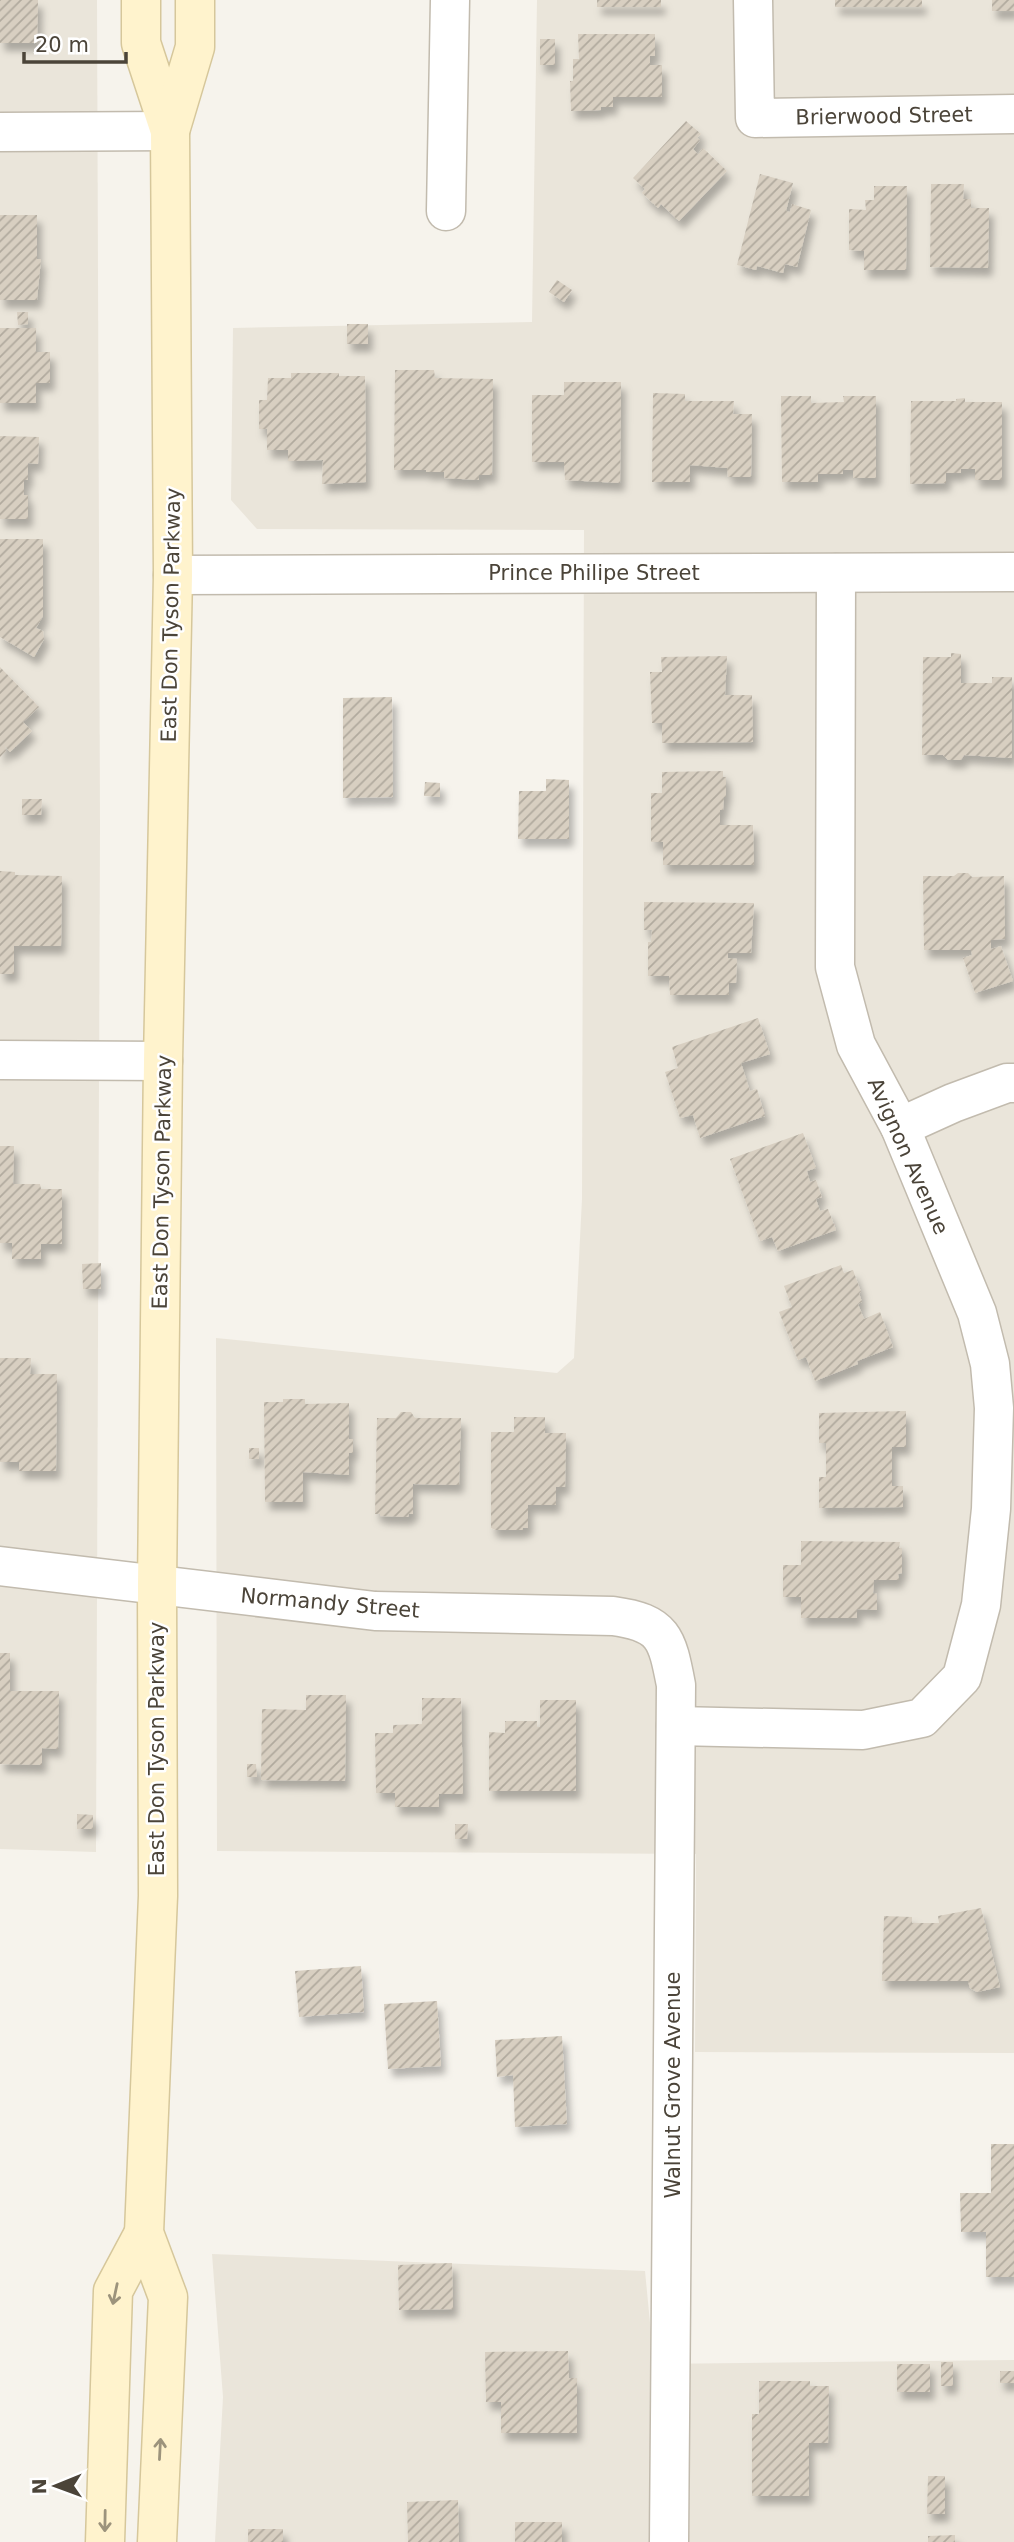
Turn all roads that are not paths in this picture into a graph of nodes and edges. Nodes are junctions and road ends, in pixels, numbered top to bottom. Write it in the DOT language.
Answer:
graph roads {
  1 [pos="141,0"];
  2 [pos="195,0"];
  3 [pos="450,0"];
  4 [pos="754,0"];
  5 [pos="1014,114"];
  6 [pos="170,131"];
  7 [pos="0,132"];
  8 [pos="446,211"];
  9 [pos="1014,572"];
  10 [pos="836,573"];
  11 [pos="173,575"];
  12 [pos="0,1060"];
  13 [pos="163,1061"];
  14 [pos="1014,1083"];
  15 [pos="900,1127"];
  16 [pos="0,1566"];
  17 [pos="157,1586"];
  18 [pos="658,1631"];
  19 [pos="676,1726"];
  20 [pos="144,2233"];
  21 [pos="105,2542"];
  22 [pos="157,2542"];
  23 [pos="669,2542"];
  1 -- 6 [label="main road, East Don Tyson Parkway"];
  2 -- 6 [label="main road, East Don Tyson Parkway"];
  3 -- 8 [label="street"];
  4 -- 5 [label="street, Brierwood Street"];
  6 -- 7 [label="street"];
  6 -- 11 [label="main road, East Don Tyson Parkway"];
  9 -- 10 [label="street, Prince Philipe Street"];
  10 -- 11 [label="street, Prince Philipe Street"];
  10 -- 15 [label="street, Avignon Avenue"];
  11 -- 13 [label="main road, East Don Tyson Parkway"];
  12 -- 13 [label="street"];
  13 -- 17 [label="main road, East Don Tyson Parkway"];
  14 -- 15 [label="street"];
  15 -- 19 [label="street, Avignon Avenue"];
  16 -- 17 [label="street, Normandy Street"];
  17 -- 18 [label="street, Normandy Street"];
  17 -- 20 [label="main road, East Don Tyson Parkway"];
  18 -- 19 [label="street, Walnut Grove Avenue"];
  19 -- 23 [label="street, Walnut Grove Avenue"];
  20 -- 21 [label="main road, East Don Tyson Parkway, one-way"];
  22 -- 20 [label="main road, East Don Tyson Parkway, one-way"];
}
